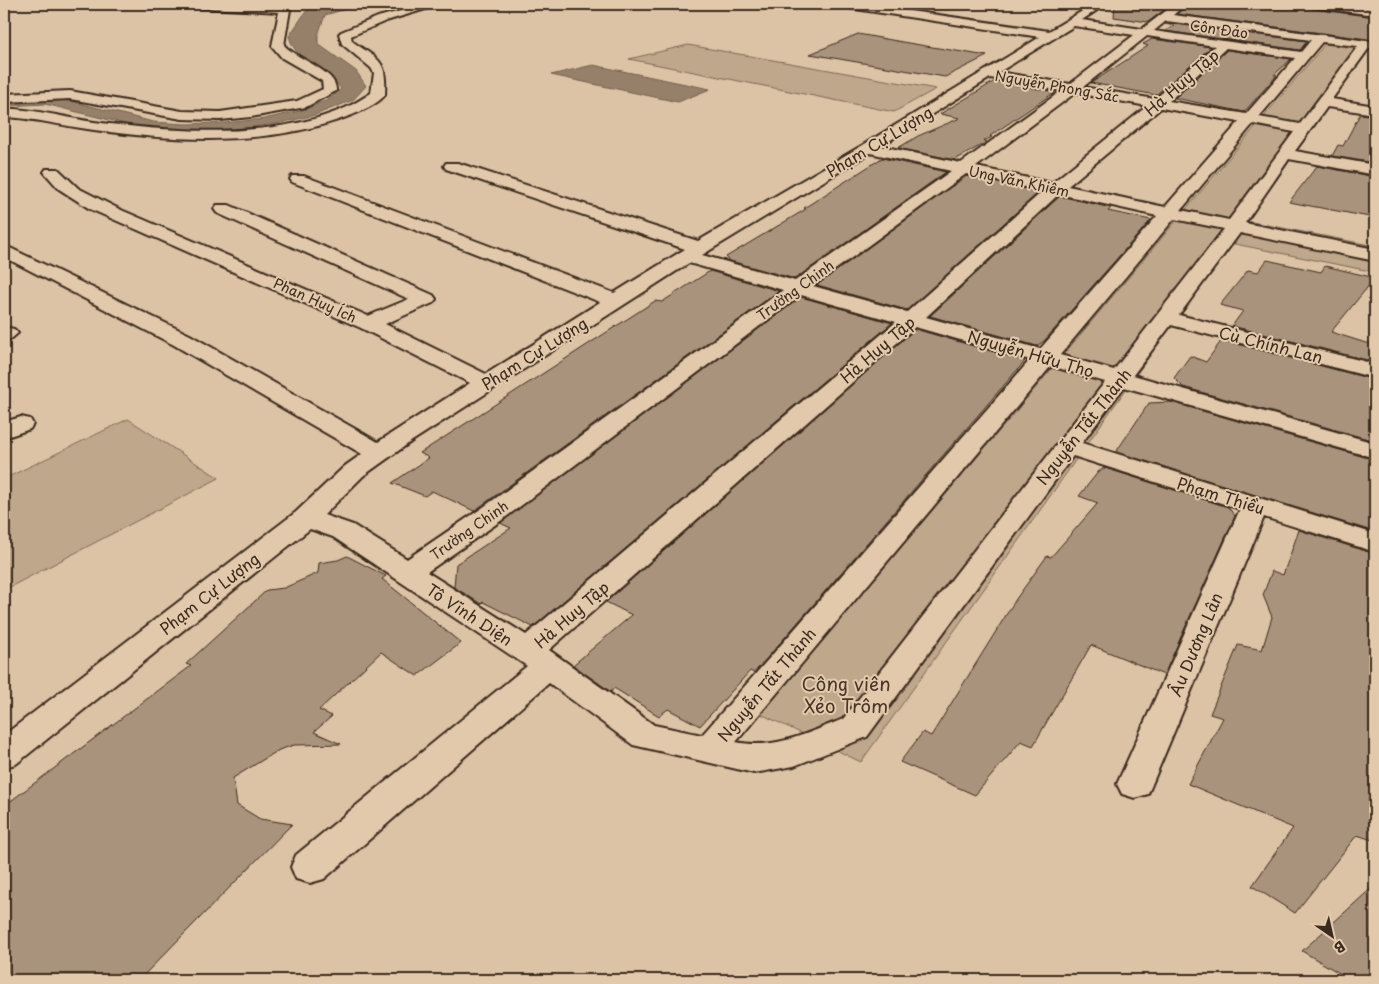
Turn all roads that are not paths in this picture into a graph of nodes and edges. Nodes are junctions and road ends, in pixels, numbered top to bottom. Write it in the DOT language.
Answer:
graph roads {
  1 [pos="188,4"];
  2 [pos="437,4"];
  3 [pos="842,4"];
  4 [pos="1101,4"];
  5 [pos="1181,4"];
  6 [pos="1312,4"];
  7 [pos="286,7"];
  8 [pos="1375,12"];
  9 [pos="1162,17"];
  10 [pos="1071,22"];
  11 [pos="1144,33"];
  12 [pos="1050,35"];
  13 [pos="1319,38"];
  14 [pos="1224,44"];
  15 [pos="1366,54"];
  16 [pos="1304,56"];
  17 [pos="987,74"];
  18 [pos="1072,89"];
  19 [pos="4,98"];
  20 [pos="1324,102"];
  21 [pos="1158,104"];
  22 [pos="1375,110"];
  23 [pos="4,113"];
  24 [pos="1250,120"];
  25 [pos="1305,129"];
  26 [pos="868,148"];
  27 [pos="1286,154"];
  28 [pos="452,166"];
  29 [pos="963,169"];
  30 [pos="1375,170"];
  31 [pos="52,172"];
  32 [pos="298,179"];
  33 [pos="1055,189"];
  34 [pos="223,209"];
  35 [pos="1170,213"];
  36 [pos="1235,225"];
  37 [pos="1375,239"];
  38 [pos="4,250"];
  39 [pos="693,252"];
  40 [pos="1375,254"];
  41 [pos="1375,271"];
  42 [pos="799,287"];
  43 [pos="616,301"];
  44 [pos="1166,318"];
  45 [pos="911,320"];
  46 [pos="368,324"];
  47 [pos="1044,357"];
  48 [pos="1375,371"];
  49 [pos="1120,379"];
  50 [pos="487,383"];
  51 [pos="1068,446"];
  52 [pos="1375,451"];
  53 [pos="379,453"];
  54 [pos="1255,505"];
  55 [pos="306,518"];
  56 [pos="1375,543"];
  57 [pos="407,573"];
  58 [pos="537,659"];
  59 [pos="710,749"];
  60 [pos="4,754"];
  61 [pos="1135,784"];
  62 [pos="310,866"];
  1 -- 7 [label="street"];
  2 -- 23 [label="street"];
  3 -- 12 [label="street"];
  4 -- 10 [label="street, Phạm Cự Lượng"];
  5 -- 9 [label="street, Trường Chinh"];
  6 -- 8 [label="street"];
  7 -- 19 [label="street"];
  9 -- 11 [label="street, Trường Chinh"];
  9 -- 13 [label="street"];
  10 -- 11 [label="street, Côn Đảo"];
  10 -- 12 [label="street, Phạm Cự Lượng"];
  11 -- 14 [label="street, Côn Đảo"];
  11 -- 18 [label="street, Trường Chinh"];
  12 -- 17 [label="street, Phạm Cự Lượng"];
  13 -- 15 [label="street"];
  13 -- 16 [label="street, Nguyễn Tất Thành"];
  14 -- 16 [label="street, Côn Đảo"];
  14 -- 21 [label="street, Hà Huy Tập"];
  15 -- 20 [label="street, Nguyễn Tất Thành"];
  16 -- 24 [label="street, Nguyễn Tất Thành"];
  17 -- 18 [label="street, Nguyễn Phong Sắc"];
  17 -- 26 [label="street, Phạm Cự Lượng"];
  18 -- 21 [label="street, Nguyễn Phong Sắc"];
  18 -- 29 [label="street, Trường Chinh"];
  20 -- 22 [label="street"];
  20 -- 25 [label="street, Nguyễn Tất Thành"];
  21 -- 24 [label="street, Nguyễn Phong Sắc"];
  21 -- 33 [label="street, Hà Huy Tập"];
  24 -- 25 [label="street, Nguyễn Phong Sắc"];
  24 -- 35 [label="street, Nguyễn Tất Thành"];
  25 -- 27 [label="street, Nguyễn Tất Thành"];
  26 -- 29 [label="street, Ung Văn Khiêm"];
  26 -- 39 [label="street, Phạm Cự Lượng"];
  27 -- 30 [label="street"];
  27 -- 36 [label="street, Nguyễn Tất Thành"];
  28 -- 39 [label="street, Nguyễn Hữu Thọ"];
  29 -- 33 [label="street, Ung Văn Khiêm"];
  29 -- 42 [label="street, Trường Chinh"];
  31 -- 46 [label="street, Phan Huy Ích"];
  32 -- 43 [label="street"];
  33 -- 35 [label="street, Ung Văn Khiêm"];
  33 -- 45 [label="street, Hà Huy Tập"];
  34 -- 46 [label="street"];
  35 -- 36 [label="street, Ung Văn Khiêm"];
  35 -- 36 [label="street, Ung Văn Khiêm"];
  35 -- 47 [label="street, Nguyễn Tất Thành"];
  36 -- 37 [label="street, Ung Văn Khiêm"];
  36 -- 40 [label="street, Ung Văn Khiêm"];
  36 -- 41 [label="street, Ung Văn Khiêm"];
  36 -- 44 [label="street, Nguyễn Tất Thành"];
  38 -- 53 [label="street"];
  39 -- 42 [label="street, Nguyễn Hữu Thọ"];
  39 -- 43 [label="street, Phạm Cự Lượng"];
  42 -- 45 [label="street, Nguyễn Hữu Thọ"];
  42 -- 57 [label="street, Trường Chinh"];
  43 -- 50 [label="street, Phạm Cự Lượng"];
  44 -- 48 [label="street, Cù Chính Lan"];
  44 -- 49 [label="street, Nguyễn Tất Thành"];
  45 -- 47 [label="street, Nguyễn Hữu Thọ"];
  45 -- 58 [label="street, Hà Huy Tập"];
  46 -- 50 [label="street, Phan Huy Ích"];
  47 -- 49 [label="street, Nguyễn Hữu Thọ"];
  47 -- 59 [label="street, Nguyễn Tất Thành"];
  49 -- 51 [label="street, Nguyễn Tất Thành"];
  49 -- 52 [label="street, Nguyễn Hữu Thọ"];
  50 -- 53 [label="street, Phạm Cự Lượng"];
  51 -- 54 [label="street, Phạm Thiều"];
  51 -- 59 [label="street, Nguyễn Tất Thành"];
  53 -- 55 [label="street, Phạm Cự Lượng"];
  54 -- 56 [label="street, Phạm Thiều"];
  54 -- 61 [label="street, Âu Dương Lân"];
  55 -- 57 [label="street, Tô Vĩnh Diện"];
  55 -- 60 [label="street, Phạm Cự Lượng"];
  57 -- 58 [label="street, Tô Vĩnh Diện"];
  58 -- 59 [label="street, Tô Vĩnh Diện"];
  58 -- 62 [label="street"];
}
